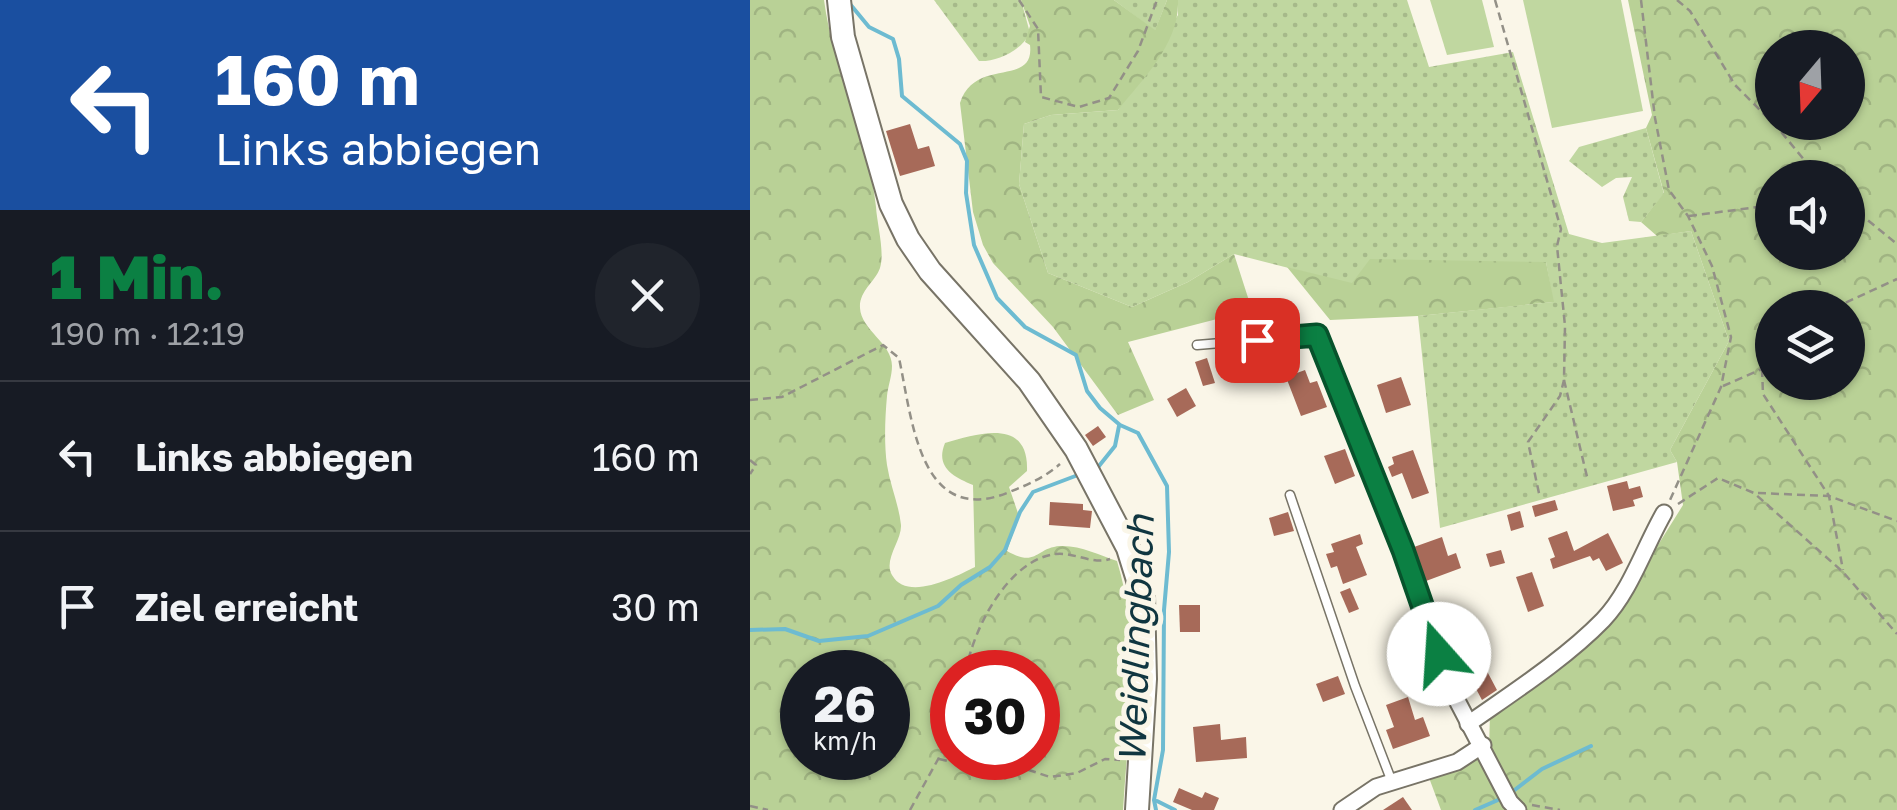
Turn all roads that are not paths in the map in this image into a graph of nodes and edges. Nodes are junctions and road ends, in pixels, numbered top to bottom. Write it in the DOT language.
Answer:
graph roads {
  1 [pos="838,0"];
  2 [pos="1317,335"];
  3 [pos="1198,346"];
  4 [pos="1290,495"];
  5 [pos="1664,514"];
  6 [pos="1468,724"];
  7 [pos="1483,745"];
  8 [pos="1392,782"];
  9 [pos="1514,806"];
  10 [pos="1136,810"];
  11 [pos="1342,810"];
  1 -- 10 [label="main road"];
  2 -- 3 [label="lane"];
  2 -- 6 [label="street"];
  4 -- 8 [label="lane"];
  5 -- 6 [label="street"];
  6 -- 7 [label="street"];
  7 -- 8 [label="street"];
  7 -- 9 [label="street"];
  8 -- 11 [label="street"];
}
